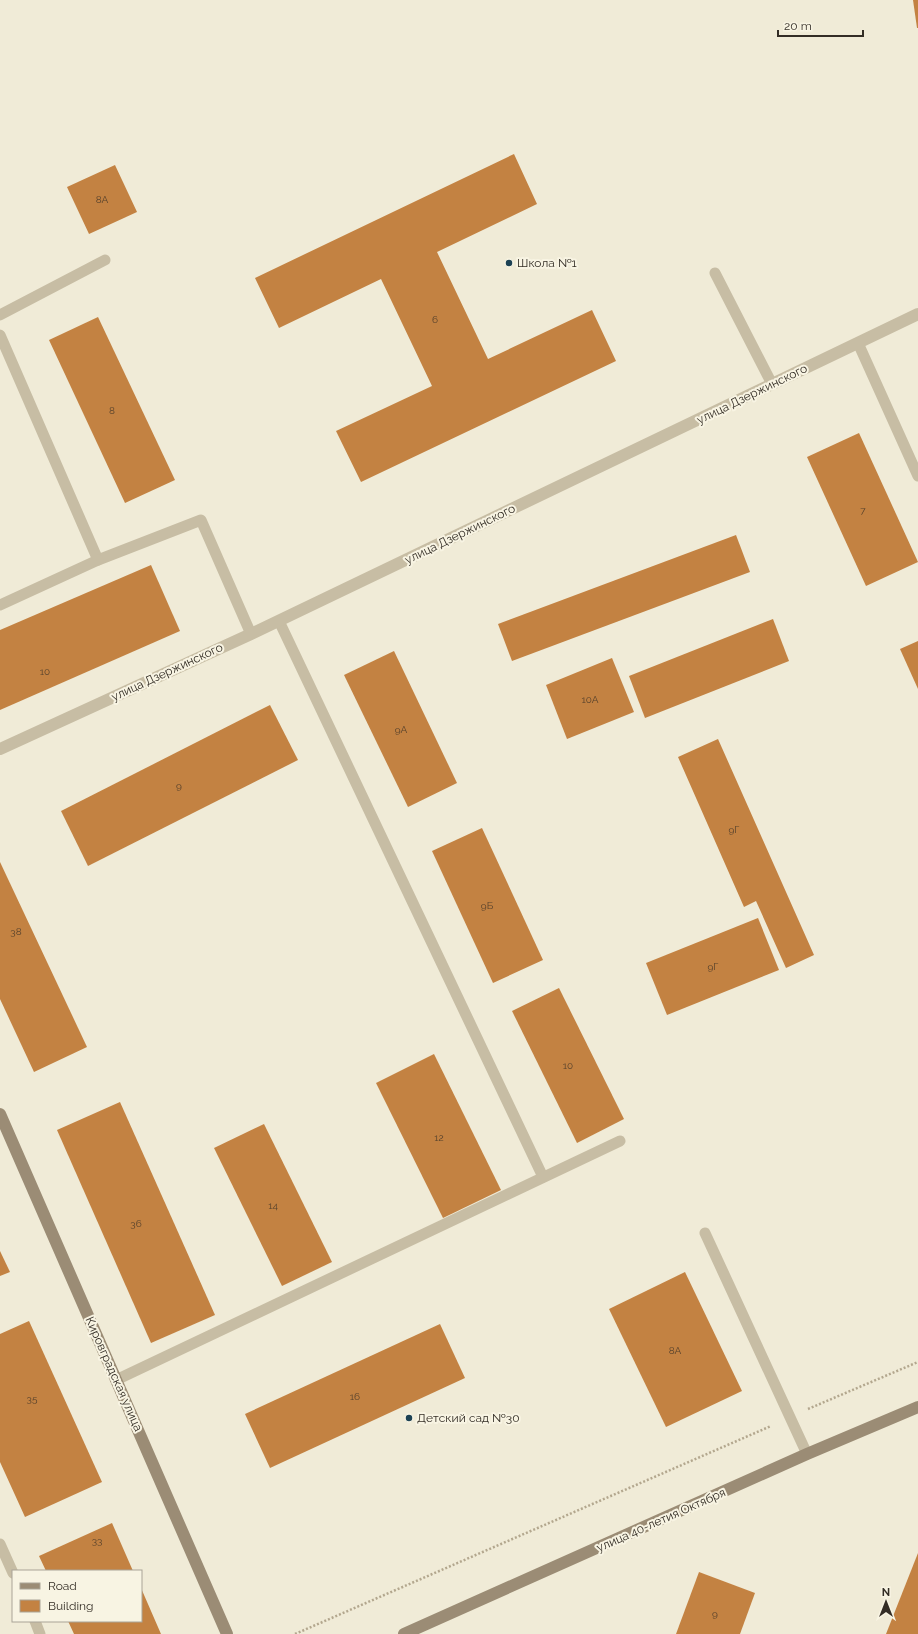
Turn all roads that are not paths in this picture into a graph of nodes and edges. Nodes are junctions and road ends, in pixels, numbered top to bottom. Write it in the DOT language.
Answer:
graph roads {
  1 [pos="105,260"];
  2 [pos="715,273"];
  3 [pos="0,314"];
  4 [pos="918,314"];
  5 [pos="0,335"];
  6 [pos="858,343"];
  7 [pos="772,384"];
  8 [pos="918,476"];
  9 [pos="98,560"];
  10 [pos="0,605"];
  11 [pos="279,620"];
  12 [pos="251,634"];
  13 [pos="0,749"];
  14 [pos="0,1114"];
  15 [pos="620,1141"];
  16 [pos="543,1177"];
  17 [pos="705,1232"];
  18 [pos="116,1380"];
  19 [pos="918,1407"];
  20 [pos="807,1454"];
  21 [pos="0,1544"];
  22 [pos="12,1571"];
  23 [pos="34,1622"];
  24 [pos="40,1634"];
  25 [pos="227,1634"];
  26 [pos="404,1634"];
  1 -- 3 [label="lane"];
  2 -- 7 [label="lane"];
  4 -- 6 [label="street, улица Дзержинского"];
  5 -- 9 [label="lane"];
  6 -- 7 [label="street, улица Дзержинского"];
  6 -- 8 [label="lane"];
  7 -- 11 [label="street, улица Дзержинского"];
  9 -- 10 [label="lane"];
  9 -- 12 [label="lane"];
  11 -- 12 [label="street, улица Дзержинского"];
  11 -- 16 [label="lane"];
  12 -- 13 [label="street, улица Дзержинского"];
  14 -- 18 [label="street, Кировградская улица"];
  15 -- 16 [label="lane"];
  16 -- 18 [label="lane"];
  17 -- 20 [label="lane"];
  18 -- 25 [label="street, Кировградская улица"];
  19 -- 20 [label="street, улица 40-летия Октября"];
  20 -- 26 [label="street, улица 40-летия Октября"];
  21 -- 22 [label="lane"];
  23 -- 24 [label="lane"];
}
